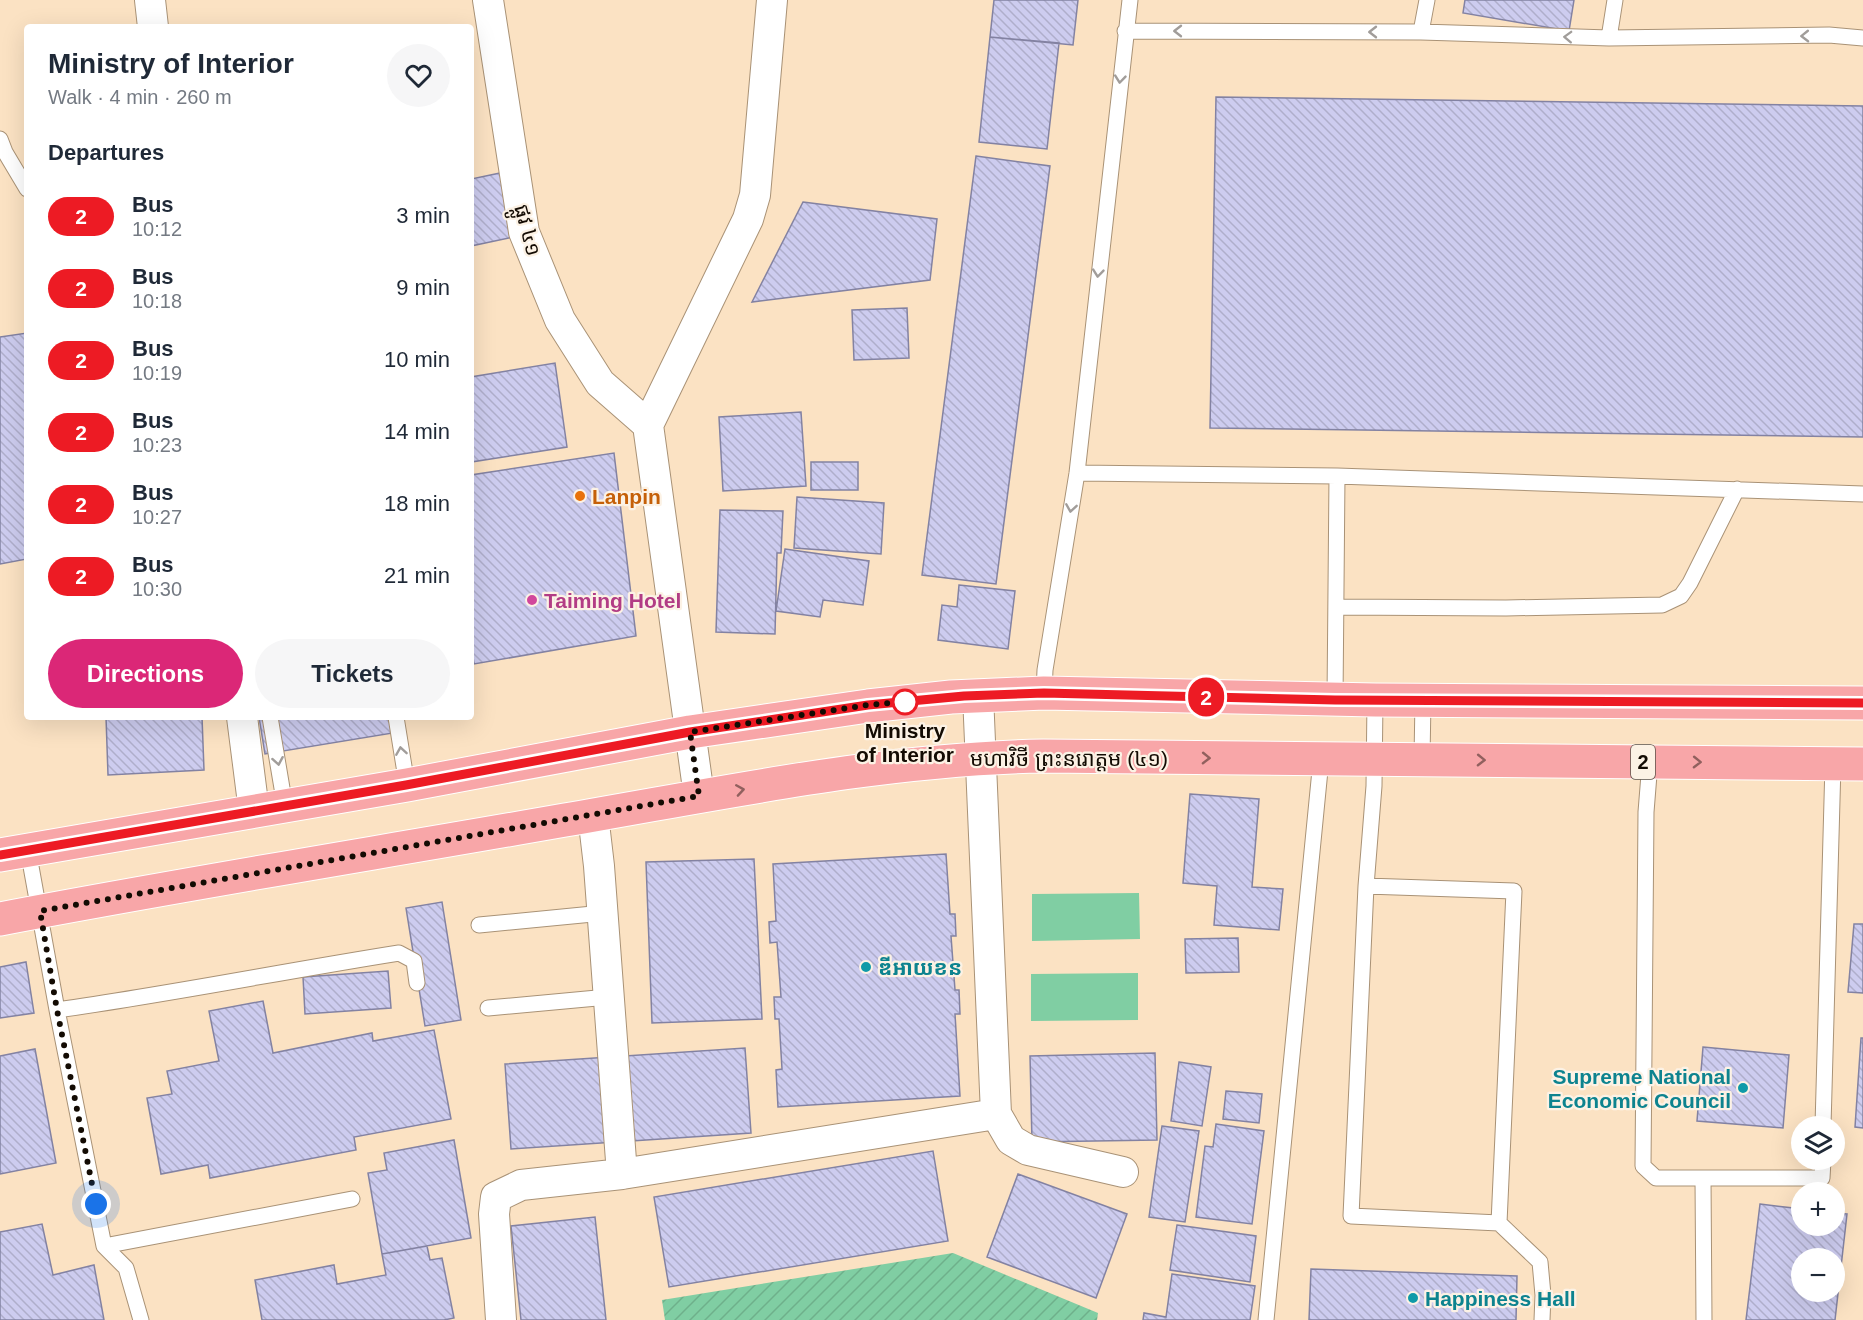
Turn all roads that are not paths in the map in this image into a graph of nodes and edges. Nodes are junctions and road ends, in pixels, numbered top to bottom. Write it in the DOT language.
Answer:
graph roads {
  1 [pos="150,0"];
  2 [pos="488,0"];
  3 [pos="772,0"];
  4 [pos="1130,0"];
  5 [pos="1427,0"];
  6 [pos="1615,0"];
  7 [pos="153,24"];
  8 [pos="1125,31"];
  9 [pos="1421,32"];
  10 [pos="1863,38"];
  11 [pos="1609,39"];
  12 [pos="0,139"];
  13 [pos="24,184"];
  14 [pos="648,425"];
  15 [pos="1077,472"];
  16 [pos="1337,476"];
  17 [pos="1737,489"];
  18 [pos="1863,494"];
  19 [pos="1337,607"];
  20 [pos="1044,693"];
  21 [pos="978,695"];
  22 [pos="1335,700"];
  23 [pos="1375,700"];
  24 [pos="1423,700"];
  25 [pos="1863,703"];
  26 [pos="242,720"];
  27 [pos="271,720"];
  28 [pos="396,720"];
  29 [pos="690,732"];
  30 [pos="981,757"];
  31 [pos="1422,759"];
  32 [pos="1321,760"];
  33 [pos="1373,760"];
  34 [pos="1650,762"];
  35 [pos="1848,764"];
  36 [pos="406,785"];
  37 [pos="699,796"];
  38 [pos="285,806"];
  39 [pos="254,811"];
  40 [pos="593,815"];
  41 [pos="14,853"];
  42 [pos="1366,886"];
  43 [pos="40,911"];
  44 [pos="603,913"];
  45 [pos="0,919"];
  46 [pos="479,925"];
  47 [pos="417,983"];
  48 [pos="608,996"];
  49 [pos="488,1008"];
  50 [pos="57,1010"];
  51 [pos="996,1114"];
  52 [pos="1824,1116"];
  53 [pos="1822,1170"];
  54 [pos="1124,1172"];
  55 [pos="622,1174"];
  56 [pos="1703,1178"];
  57 [pos="352,1199"];
  58 [pos="1499,1222"];
  59 [pos="104,1246"];
  60 [pos="141,1320"];
  61 [pos="501,1320"];
  62 [pos="1266,1320"];
  63 [pos="1542,1320"];
  64 [pos="1704,1320"];
  1 -- 7 [label="street"];
  2 -- 14 [label="street, ផ្លូវ ៤១"];
  3 -- 14 [label="street"];
  4 -- 8 [label="lane"];
  5 -- 9 [label="lane"];
  6 -- 11 [label="lane"];
  9 -- 8 [label="lane, one-way"];
  8 -- 15 [label="lane, one-way"];
  11 -- 9 [label="lane, one-way"];
  10 -- 11 [label="lane, one-way"];
  12 -- 13 [label="lane"];
  14 -- 29 [label="street"];
  15 -- 16 [label="lane"];
  15 -- 20 [label="lane, one-way"];
  16 -- 17 [label="lane"];
  16 -- 19 [label="lane"];
  17 -- 18 [label="lane"];
  17 -- 19 [label="lane"];
  19 -- 22 [label="lane"];
  20 -- 21 [label="main road"];
  20 -- 22 [label="main road"];
  21 -- 29 [label="main road"];
  21 -- 30 [label="street"];
  22 -- 23 [label="main road"];
  23 -- 24 [label="main road"];
  23 -- 33 [label="lane"];
  24 -- 25 [label="main road"];
  24 -- 31 [label="lane"];
  26 -- 39 [label="street"];
  27 -- 38 [label="lane, one-way"];
  36 -- 28 [label="lane, one-way"];
  29 -- 36 [label="main road"];
  29 -- 37 [label="street"];
  30 -- 32 [label="main road, មហាវិថី ព្រះនរោត្តម (៤១) / 2, one-way"];
  37 -- 30 [label="main road, មហាវិថី ព្រះនរោត្តម (៤១) / 2, one-way"];
  30 -- 51 [label="street"];
  31 -- 33 [label="main road, មហាវិថី ព្រះនរោត្តម (៤១) / 2"];
  31 -- 34 [label="main road, មហាវិថី ព្រះនរោត្តម (៤១) / 2, one-way"];
  32 -- 33 [label="main road, មហាវិថី ព្រះនរោត្តម (៤១) / 2"];
  32 -- 62 [label="lane"];
  33 -- 42 [label="lane"];
  34 -- 35 [label="main road, មហាវិថី ព្រះនរោត្តម (៤១) / 2, one-way"];
  34 -- 56 [label="lane"];
  35 -- 52 [label="lane"];
  36 -- 38 [label="main road"];
  37 -- 40 [label="main road, មហាវិថី ព្រះនរោត្តម (៤១) / 2"];
  38 -- 39 [label="main road"];
  39 -- 41 [label="main road"];
  40 -- 43 [label="main road, មហាវិថី ព្រះនរោត្តម (៤១) / 2"];
  40 -- 44 [label="street"];
  41 -- 43 [label="lane"];
  42 -- 58 [label="lane"];
  42 -- 58 [label="lane"];
  43 -- 45 [label="main road, មហាវិថី ព្រះនរោត្តម (៤១) / 2"];
  43 -- 50 [label="lane"];
  44 -- 46 [label="lane"];
  44 -- 48 [label="street"];
  47 -- 50 [label="lane"];
  48 -- 49 [label="lane"];
  48 -- 55 [label="street"];
  50 -- 59 [label="lane"];
  51 -- 54 [label="street"];
  51 -- 55 [label="street"];
  53 -- 56 [label="lane"];
  55 -- 61 [label="street"];
  56 -- 64 [label="lane"];
  57 -- 59 [label="lane"];
  58 -- 63 [label="lane"];
  59 -- 60 [label="lane"];
}
